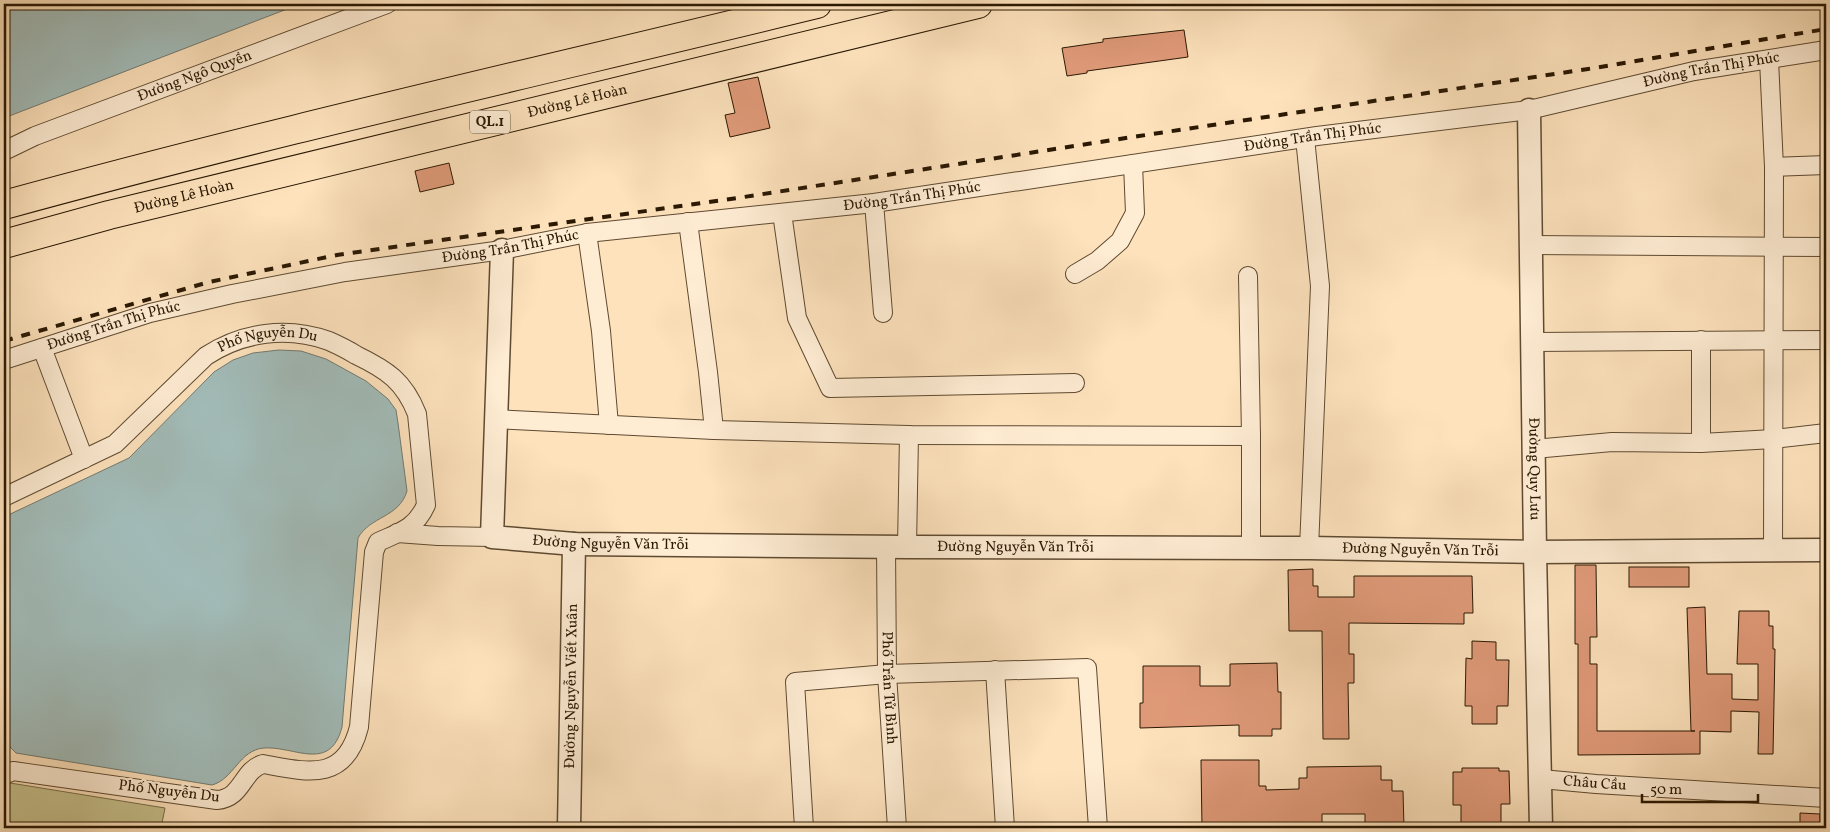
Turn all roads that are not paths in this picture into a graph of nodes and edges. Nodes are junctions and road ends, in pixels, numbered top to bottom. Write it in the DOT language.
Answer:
graph roads {
  1 [pos="387,4"];
  2 [pos="817,4"];
  3 [pos="978,4"];
  4 [pos="738,23"];
  5 [pos="1826,50"];
  6 [pos="745,60"];
  7 [pos="1769,60"];
  8 [pos="399,104"];
  9 [pos="1529,110"];
  10 [pos="1305,138"];
  11 [pos="408,142"];
  12 [pos="4,151"];
  13 [pos="1133,164"];
  14 [pos="1826,165"];
  15 [pos="1774,167"];
  16 [pos="101,178"];
  17 [pos="874,203"];
  18 [pos="4,205"];
  19 [pos="782,213"];
  20 [pos="109,215"];
  21 [pos="688,222"];
  22 [pos="587,233"];
  23 [pos="4,244"];
  24 [pos="1530,245"];
  25 [pos="1774,246"];
  26 [pos="1826,246"];
  27 [pos="502,250"];
  28 [pos="1076,274"];
  29 [pos="1248,276"];
  30 [pos="883,313"];
  31 [pos="1701,340"];
  32 [pos="1774,340"];
  33 [pos="1826,340"];
  34 [pos="1532,342"];
  35 [pos="42,348"];
  36 [pos="4,360"];
  37 [pos="1075,383"];
  38 [pos="495,419"];
  39 [pos="609,424"];
  40 [pos="714,430"];
  41 [pos="1826,433"];
  42 [pos="909,435"];
  43 [pos="1251,436"];
  44 [pos="1774,439"];
  45 [pos="1701,443"];
  46 [pos="1534,449"];
  47 [pos="84,460"];
  48 [pos="4,496"];
  49 [pos="397,533"];
  50 [pos="492,537"];
  51 [pos="574,544"];
  52 [pos="896,547"];
  53 [pos="1250,548"];
  54 [pos="1309,548"];
  55 [pos="1773,550"];
  56 [pos="1826,550"];
  57 [pos="1535,552"];
  58 [pos="995,670"];
  59 [pos="887,674"];
  60 [pos="4,775"];
  61 [pos="1541,779"];
  62 [pos="1826,798"];
  63 [pos="569,828"];
  64 [pos="804,828"];
  65 [pos="897,828"];
  66 [pos="1005,828"];
  67 [pos="1098,828"];
  68 [pos="1541,828"];
  1 -- 12 [label="street, Đường Ngô Quyền"];
  2 -- 4 [label="main road"];
  3 -- 6 [label="main road, Đường Lê Hoàn / QL.1"];
  4 -- 6 [label="main road"];
  4 -- 8 [label="main road"];
  5 -- 7 [label="street, Đường Trần Thị Phúc"];
  6 -- 11 [label="main road, Đường Lê Hoàn / QL.1"];
  7 -- 9 [label="street, Đường Trần Thị Phúc"];
  7 -- 15 [label="street"];
  8 -- 11 [label="main road"];
  8 -- 16 [label="main road"];
  9 -- 10 [label="street, Đường Trần Thị Phúc"];
  9 -- 24 [label="street, Đường Quy Lưu"];
  10 -- 13 [label="street, Đường Trần Thị Phúc"];
  10 -- 54 [label="street"];
  11 -- 20 [label="main road, Đường Lê Hoàn / QL.1"];
  13 -- 17 [label="street, Đường Trần Thị Phúc"];
  13 -- 28 [label="street"];
  14 -- 15 [label="street"];
  15 -- 25 [label="street"];
  16 -- 18 [label="main road"];
  16 -- 20 [label="main road"];
  17 -- 19 [label="street, Đường Trần Thị Phúc"];
  17 -- 30 [label="street"];
  19 -- 21 [label="street, Đường Trần Thị Phúc"];
  19 -- 37 [label="street"];
  20 -- 23 [label="main road, Đường Lê Hoàn / QL.1"];
  21 -- 22 [label="street, Đường Trần Thị Phúc"];
  21 -- 40 [label="street"];
  22 -- 27 [label="street, Đường Trần Thị Phúc"];
  22 -- 39 [label="street"];
  24 -- 25 [label="street"];
  24 -- 34 [label="street, Đường Quy Lưu"];
  25 -- 26 [label="street"];
  25 -- 32 [label="street"];
  27 -- 35 [label="street, Đường Trần Thị Phúc"];
  27 -- 38 [label="street"];
  29 -- 43 [label="street"];
  31 -- 32 [label="street"];
  31 -- 34 [label="street"];
  31 -- 45 [label="street"];
  32 -- 33 [label="street"];
  32 -- 44 [label="street"];
  34 -- 46 [label="street, Đường Quy Lưu"];
  35 -- 36 [label="street, Đường Trần Thị Phúc"];
  35 -- 47 [label="street"];
  38 -- 39 [label="street"];
  38 -- 50 [label="street"];
  39 -- 40 [label="street"];
  40 -- 42 [label="street"];
  41 -- 44 [label="street"];
  42 -- 43 [label="street"];
  42 -- 52 [label="street, Phố Trần Tử Bình"];
  43 -- 53 [label="street"];
  44 -- 45 [label="street"];
  44 -- 55 [label="street"];
  45 -- 46 [label="street"];
  46 -- 57 [label="street, Đường Quy Lưu"];
  47 -- 48 [label="street, Phố Nguyễn Du"];
  47 -- 49 [label="street, Phố Nguyễn Du"];
  49 -- 50 [label="street"];
  49 -- 60 [label="street, Phố Nguyễn Du"];
  50 -- 51 [label="street, Đường Nguyễn Văn Trỗi"];
  51 -- 52 [label="street, Đường Nguyễn Văn Trỗi"];
  51 -- 63 [label="street, Đường Nguyễn Viết Xuân"];
  52 -- 53 [label="street, Đường Nguyễn Văn Trỗi"];
  52 -- 59 [label="street, Phố Trần Tử Bình"];
  53 -- 54 [label="street, Đường Nguyễn Văn Trỗi"];
  54 -- 57 [label="street, Đường Nguyễn Văn Trỗi"];
  55 -- 56 [label="street, Đường Nguyễn Văn Trỗi"];
  55 -- 57 [label="street, Đường Nguyễn Văn Trỗi"];
  57 -- 61 [label="street, Đường Quy Lưu"];
  58 -- 59 [label="street"];
  58 -- 66 [label="street"];
  58 -- 67 [label="street"];
  59 -- 64 [label="street"];
  59 -- 65 [label="street, Phố Trần Tử Bình"];
  61 -- 62 [label="street, Châu Cầu"];
  61 -- 68 [label="street, Đường Quy Lưu"];
}
